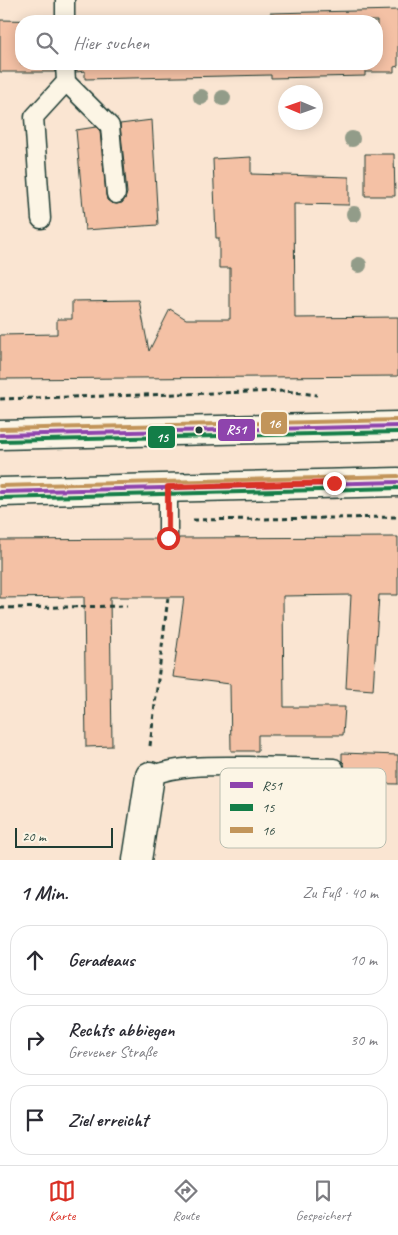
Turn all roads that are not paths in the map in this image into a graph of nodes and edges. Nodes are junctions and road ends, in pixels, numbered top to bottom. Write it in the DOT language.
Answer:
graph roads {
  1 [pos="65,0"];
  2 [pos="65,15"];
  3 [pos="65,70"];
  4 [pos="66,82"];
  5 [pos="116,194"];
  6 [pos="41,219"];
  7 [pos="398,426"];
  8 [pos="0,435"];
  9 [pos="398,482"];
  10 [pos="168,487"];
  11 [pos="0,492"];
  12 [pos="168,538"];
  13 [pos="334,768"];
  14 [pos="150,776"];
  15 [pos="137,860"];
  1 -- 2 [label="lane"];
  3 -- 4 [label="lane"];
  4 -- 5 [label="lane"];
  4 -- 6 [label="lane"];
  7 -- 8 [label="main road"];
  9 -- 10 [label="main road"];
  10 -- 11 [label="main road"];
  10 -- 12 [label="lane"];
  13 -- 14 [label="lane"];
  14 -- 15 [label="main road"];
}
